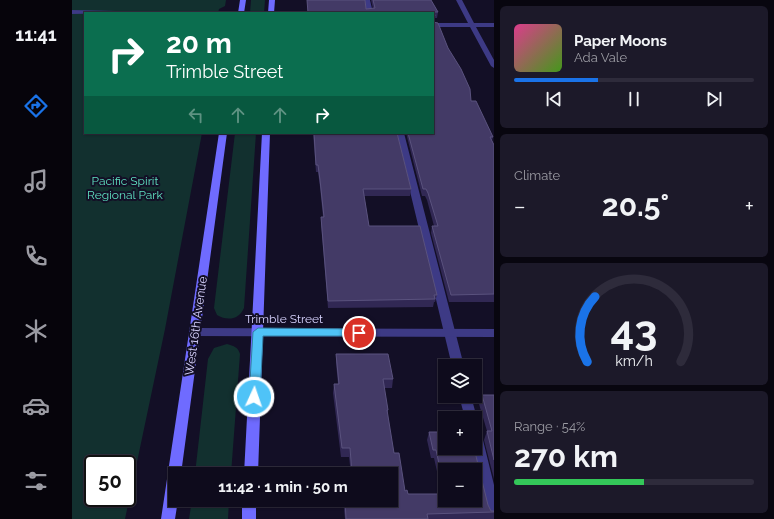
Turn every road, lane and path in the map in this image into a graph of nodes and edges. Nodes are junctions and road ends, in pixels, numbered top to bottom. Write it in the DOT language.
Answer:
graph roads {
  1 [pos="243,0"];
  2 [pos="272,0"];
  3 [pos="367,0"];
  4 [pos="459,0"];
  5 [pos="72,12"];
  6 [pos="84,12"];
  7 [pos="241,12"];
  8 [pos="271,12"];
  9 [pos="370,12"];
  10 [pos="434,25"];
  11 [pos="472,25"];
  12 [pos="494,25"];
  13 [pos="494,66"];
  14 [pos="224,134"];
  15 [pos="266,134"];
  16 [pos="400,134"];
  17 [pos="195,332"];
  18 [pos="258,332"];
  19 [pos="450,333"];
  20 [pos="494,333"];
  21 [pos="456,359"];
  22 [pos="480,455"];
  23 [pos="251,467"];
  24 [pos="249,507"];
  25 [pos="494,513"];
  26 [pos="168,519"];
  27 [pos="248,519"];
  1 -- 7 [label="main road"];
  2 -- 8 [label="main road"];
  3 -- 9 [label="street"];
  4 -- 11 [label="street"];
  5 -- 6 [label="street"];
  10 -- 11 [label="street"];
  11 -- 12 [label="street"];
  11 -- 13 [label="street"];
  14 -- 17 [label="main road, West 16th Avenue"];
  15 -- 18 [label="main road"];
  16 -- 19 [label="street"];
  17 -- 18 [label="street, Trimble Street"];
  17 -- 26 [label="main road, West 16th Avenue"];
  18 -- 19 [label="street, Trimble Street"];
  18 -- 23 [label="main road"];
  19 -- 20 [label="street, Trimble Street"];
  19 -- 21 [label="street"];
  22 -- 25 [label="street"];
  24 -- 27 [label="main road"];
}
